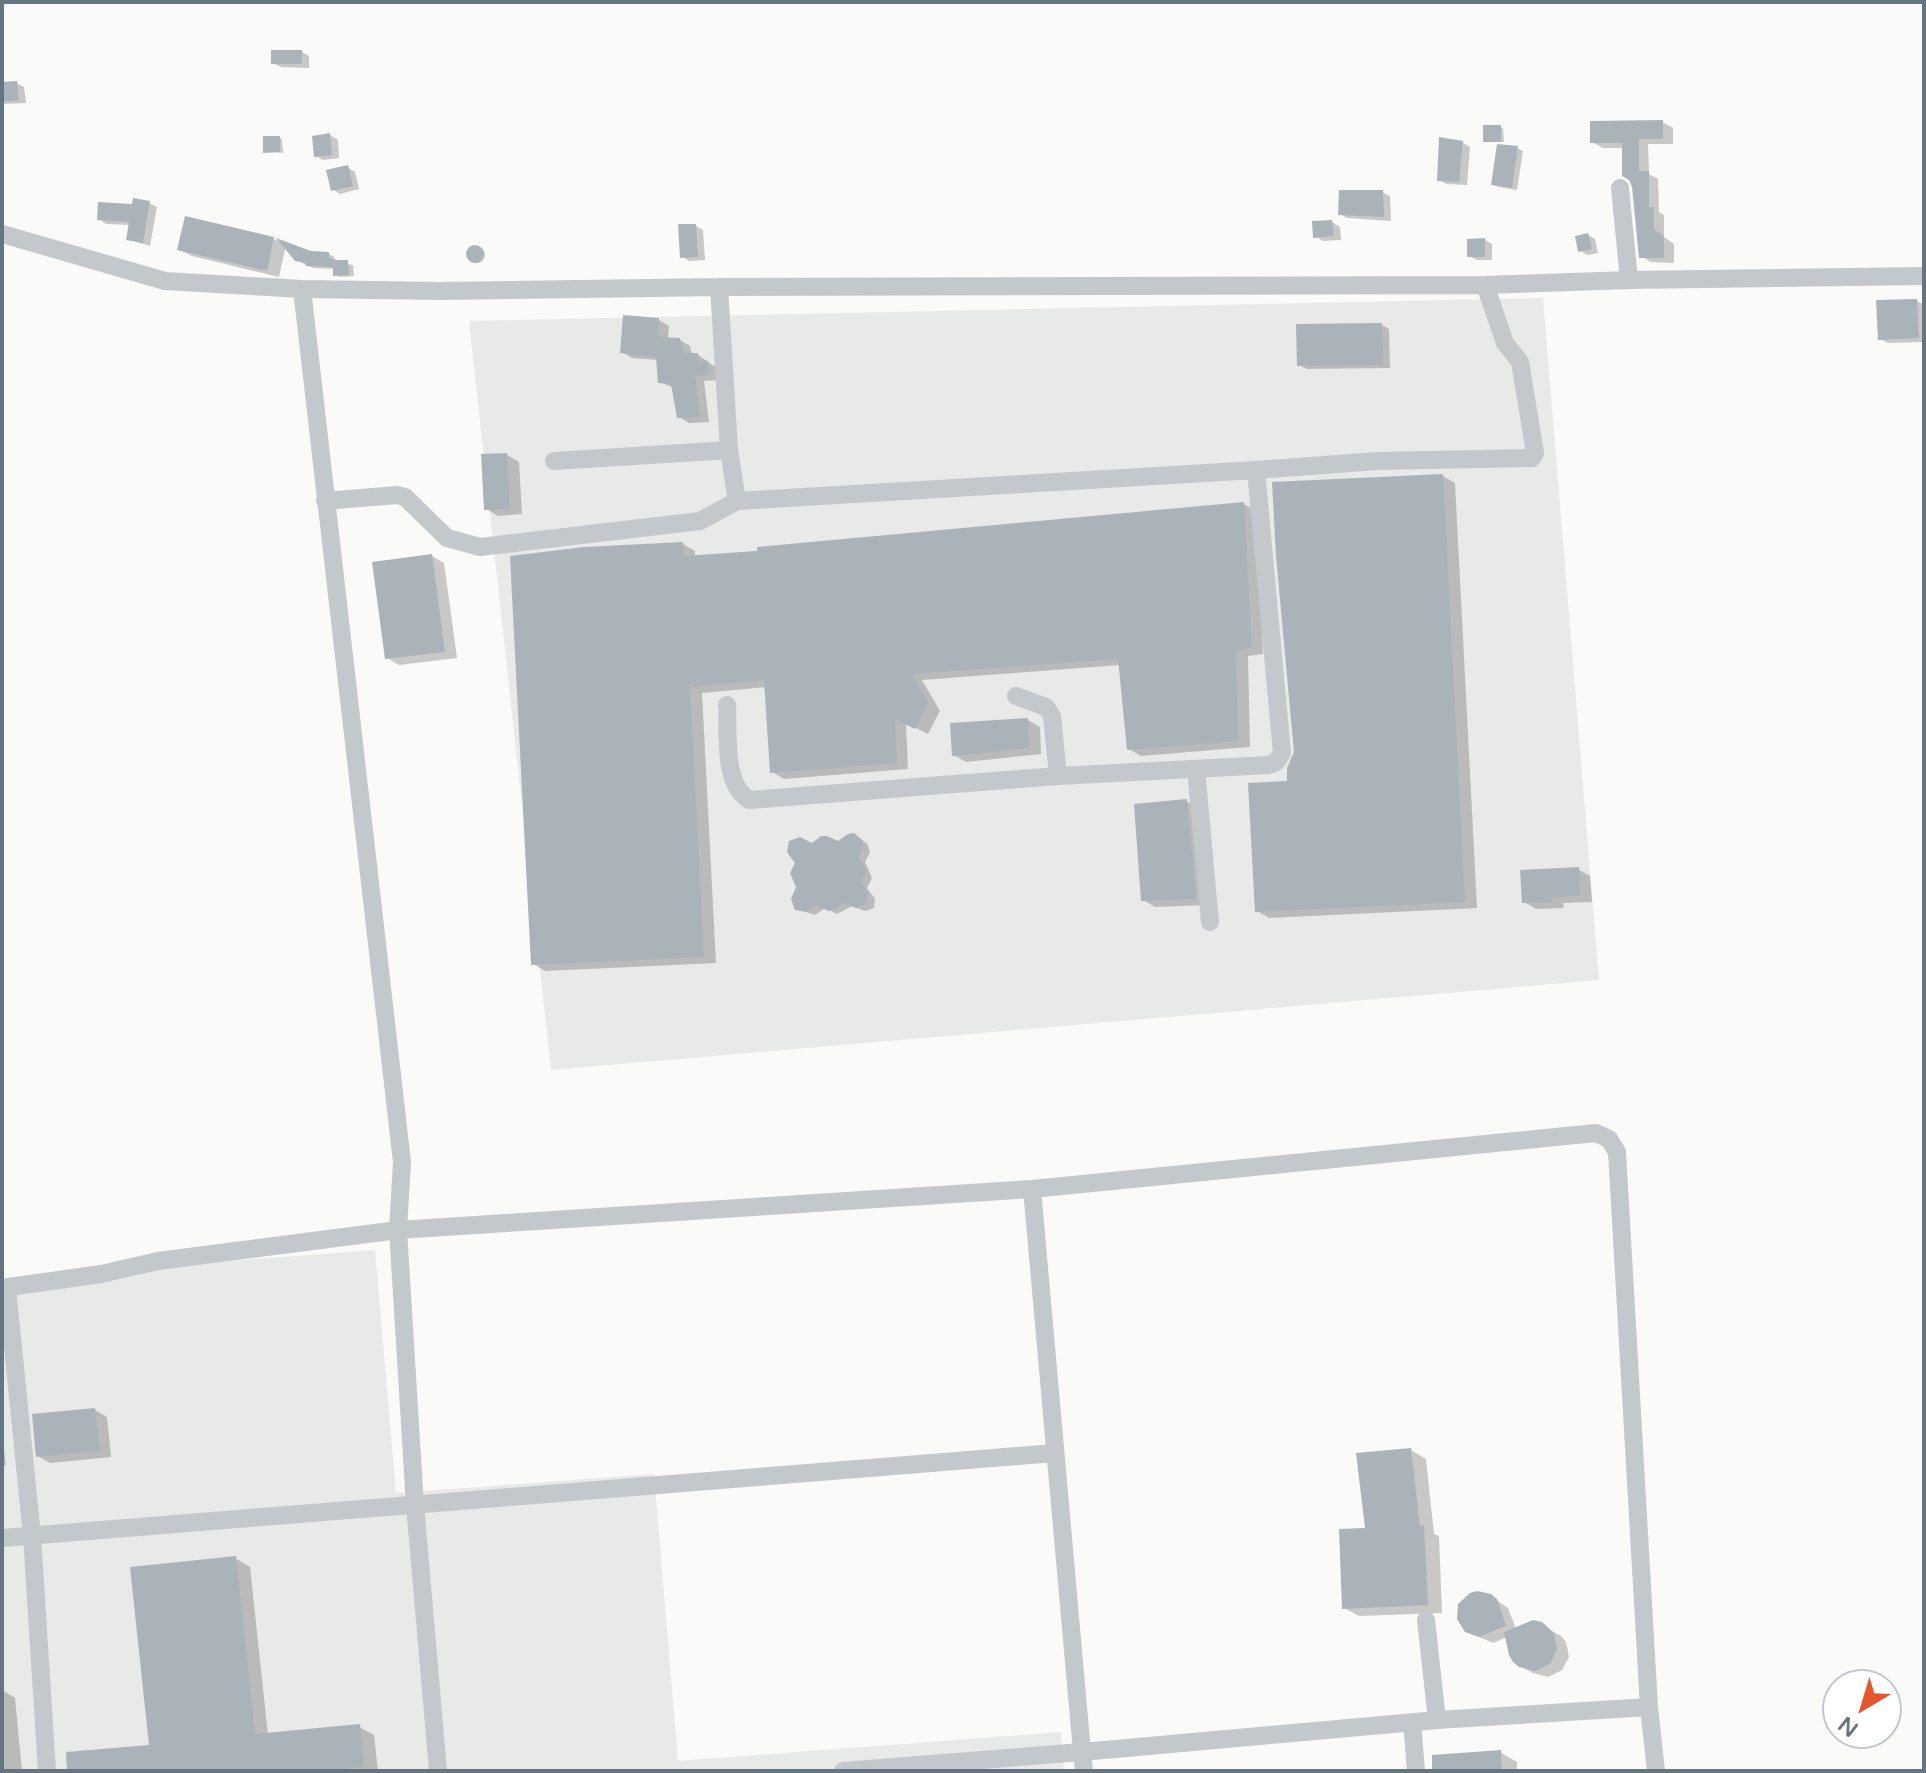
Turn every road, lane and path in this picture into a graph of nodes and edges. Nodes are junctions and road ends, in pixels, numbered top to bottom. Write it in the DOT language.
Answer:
graph roads {
  1 [pos="1620,188"];
  2 [pos="2,234"];
  3 [pos="1924,276"];
  4 [pos="1629,280"];
  5 [pos="1485,285"];
  6 [pos="719,287"];
  7 [pos="302,289"];
  8 [pos="729,450"];
  9 [pos="554,461"];
  10 [pos="1256,470"];
  11 [pos="325,501"];
  12 [pos="737,501"];
  13 [pos="1016,696"];
  14 [pos="727,705"];
  15 [pos="1196,769"];
  16 [pos="1058,776"];
  17 [pos="1210,922"];
  18 [pos="1032,1189"];
  19 [pos="398,1230"];
  20 [pos="4,1288"];
  21 [pos="1055,1453"];
  22 [pos="415,1505"];
  23 [pos="32,1536"];
  24 [pos="2,1538"];
  25 [pos="1426,1620"];
  26 [pos="1649,1707"];
  27 [pos="1437,1720"];
  28 [pos="1412,1722"];
  29 [pos="1083,1762"];
  30 [pos="47,1771"];
  31 [pos="438,1771"];
  32 [pos="843,1771"];
  33 [pos="1416,1771"];
  34 [pos="1656,1771"];
  1 -- 4 [label="street"];
  2 -- 7 [label="street"];
  3 -- 4 [label="street"];
  4 -- 5 [label="street"];
  5 -- 6 [label="street"];
  5 -- 10 [label="street"];
  6 -- 7 [label="street"];
  6 -- 8 [label="street"];
  7 -- 11 [label="street"];
  8 -- 9 [label="street"];
  8 -- 12 [label="street"];
  10 -- 12 [label="street"];
  10 -- 15 [label="street"];
  11 -- 12 [label="street"];
  11 -- 19 [label="street"];
  13 -- 16 [label="street"];
  14 -- 16 [label="street"];
  15 -- 16 [label="street"];
  15 -- 17 [label="street"];
  18 -- 19 [label="street"];
  18 -- 21 [label="street"];
  18 -- 26 [label="street"];
  19 -- 20 [label="street"];
  19 -- 22 [label="street"];
  20 -- 23 [label="street"];
  21 -- 22 [label="street"];
  21 -- 29 [label="street"];
  22 -- 23 [label="street"];
  22 -- 31 [label="street"];
  23 -- 24 [label="street"];
  23 -- 30 [label="street"];
  25 -- 27 [label="street"];
  26 -- 27 [label="street"];
  26 -- 34 [label="street"];
  27 -- 28 [label="street"];
  28 -- 29 [label="street"];
  28 -- 33 [label="street"];
  29 -- 32 [label="street"];
}
